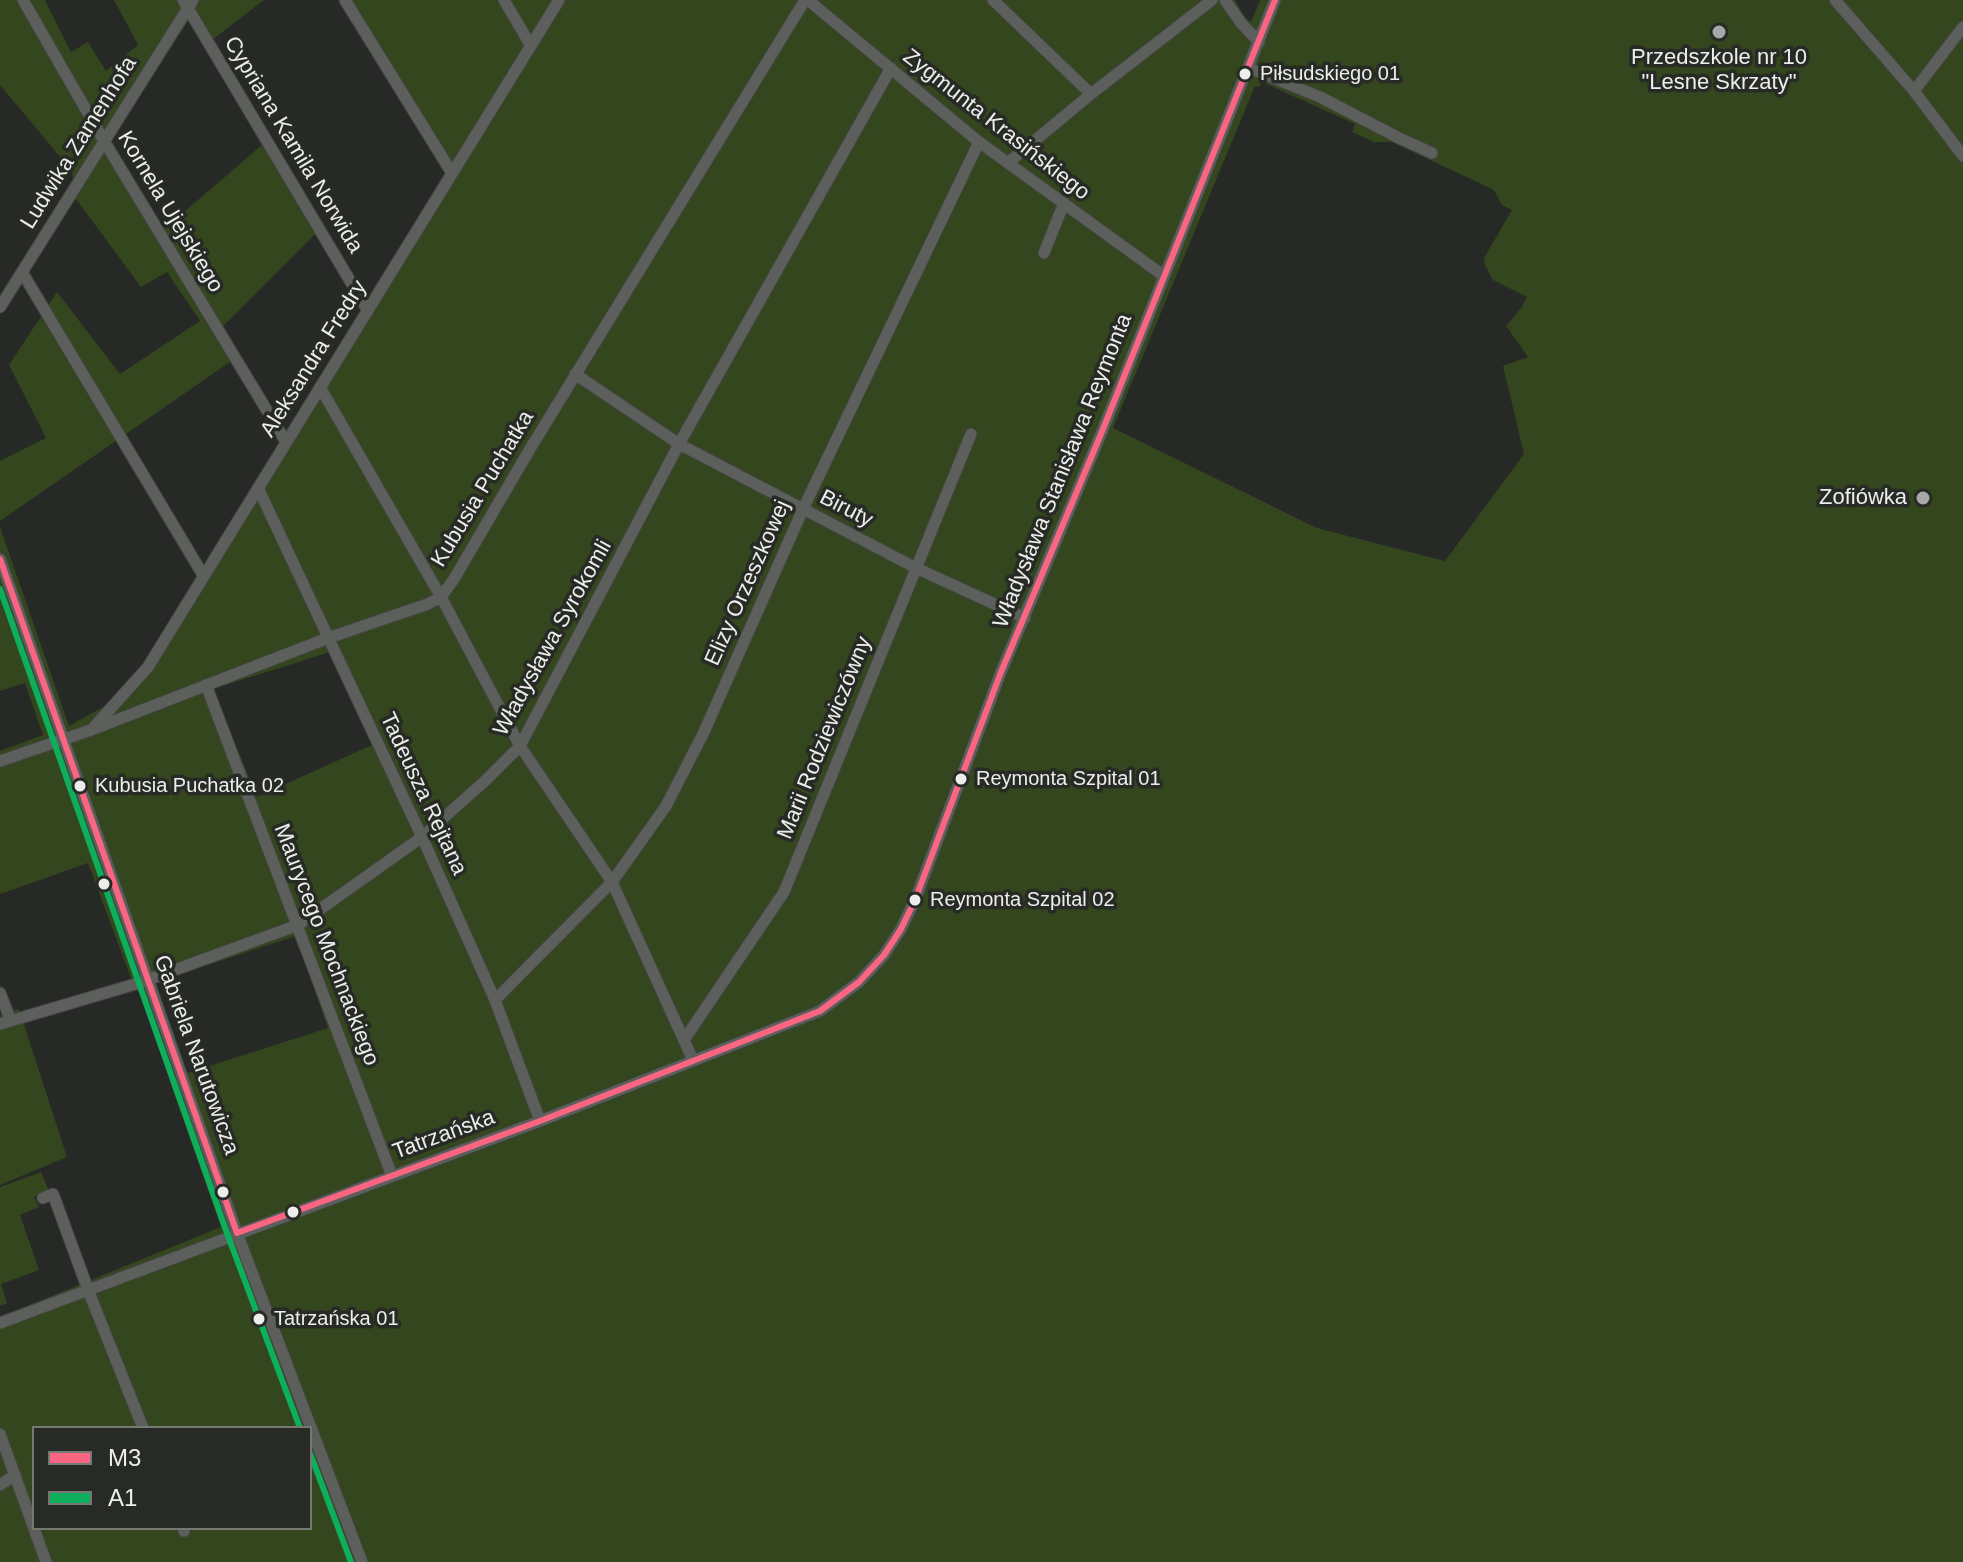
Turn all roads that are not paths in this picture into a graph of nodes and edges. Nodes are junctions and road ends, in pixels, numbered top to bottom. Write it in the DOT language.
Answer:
graph roads {
  1 [pos="23,0"];
  2 [pos="345,0"];
  3 [pos="504,0"];
  4 [pos="559,0"];
  5 [pos="806,0"];
  6 [pos="993,0"];
  7 [pos="1212,0"];
  8 [pos="1225,0"];
  9 [pos="1275,0"];
  10 [pos="1835,0"];
  11 [pos="188,3"];
  12 [pos="1963,27"];
  13 [pos="1259,42"];
  14 [pos="531,46"];
  15 [pos="891,68"];
  16 [pos="1249,68"];
  17 [pos="1914,91"];
  18 [pos="1091,94"];
  19 [pos="104,141"];
  20 [pos="979,142"];
  21 [pos="1432,153"];
  22 [pos="1963,156"];
  23 [pos="1009,162"];
  24 [pos="452,173"];
  25 [pos="1064,203"];
  26 [pos="1044,253"];
  27 [pos="22,272"];
  28 [pos="1164,276"];
  29 [pos="0,307"];
  30 [pos="368,311"];
  31 [pos="575,374"];
  32 [pos="320,387"];
  33 [pos="971,434"];
  34 [pos="286,442"];
  35 [pos="679,444"];
  36 [pos="258,488"];
  37 [pos="803,509"];
  38 [pos="0,559"];
  39 [pos="916,568"];
  40 [pos="203,575"];
  41 [pos="441,597"];
  42 [pos="1025,618"];
  43 [pos="328,638"];
  44 [pos="206,685"];
  45 [pos="91,730"];
  46 [pos="63,740"];
  47 [pos="520,746"];
  48 [pos="0,761"];
  49 [pos="422,837"];
  50 [pos="612,882"];
  51 [pos="298,925"];
  52 [pos="884,955"];
  53 [pos="148,980"];
  54 [pos="0,993"];
  55 [pos="495,1000"];
  56 [pos="5,1022"];
  57 [pos="684,1040"];
  58 [pos="693,1060"];
  59 [pos="540,1121"];
  60 [pos="392,1176"];
  61 [pos="43,1198"];
  62 [pos="237,1233"];
  63 [pos="88,1291"];
  64 [pos="0,1323"];
  65 [pos="142,1426"];
  66 [pos="310,1426"];
  67 [pos="312,1430"];
  68 [pos="0,1434"];
  69 [pos="15,1475"];
  70 [pos="0,1485"];
  71 [pos="32,1523"];
  72 [pos="35,1530"];
  73 [pos="46,1562"];
  74 [pos="362,1562"];
  1 -- 19 [label="street, Kornela Ujejskiego"];
  2 -- 24 [label="street"];
  3 -- 14 [label="street"];
  4 -- 14 [label="street, Aleksandra Fredry"];
  5 -- 15 [label="street, Zygmunta Krasińskiego"];
  5 -- 31 [label="street, Kubusia Puchatka"];
  6 -- 18 [label="street"];
  7 -- 18 [label="street"];
  8 -- 13 [label="street"];
  9 -- 13 [label="street, Władysława Stanisława Reymonta"];
  10 -- 17 [label="street"];
  11 -- 19 [label="street, Ludwika Zamenhofa"];
  11 -- 30 [label="street, Cypriana Kamila Norwida"];
  12 -- 17 [label="street"];
  13 -- 16 [label="street, Władysława Stanisława Reymonta"];
  14 -- 24 [label="street, Aleksandra Fredry"];
  15 -- 20 [label="street, Zygmunta Krasińskiego"];
  15 -- 35 [label="street, Władysława Syrokomli"];
  16 -- 21 [label="street"];
  16 -- 28 [label="street, Władysława Stanisława Reymonta"];
  17 -- 22 [label="street"];
  18 -- 23 [label="street"];
  19 -- 27 [label="street, Ludwika Zamenhofa"];
  19 -- 34 [label="street, Kornela Ujejskiego"];
  20 -- 23 [label="street, Zygmunta Krasińskiego"];
  20 -- 37 [label="street, Elizy Orzeszkowej"];
  23 -- 25 [label="street, Zygmunta Krasińskiego"];
  24 -- 30 [label="street, Aleksandra Fredry"];
  25 -- 26 [label="street"];
  25 -- 28 [label="street, Zygmunta Krasińskiego"];
  27 -- 29 [label="street, Ludwika Zamenhofa"];
  27 -- 40 [label="street"];
  28 -- 42 [label="street, Władysława Stanisława Reymonta"];
  30 -- 32 [label="street, Aleksandra Fredry"];
  31 -- 35 [label="street, Biruty"];
  31 -- 41 [label="street, Kubusia Puchatka"];
  32 -- 34 [label="street, Aleksandra Fredry"];
  32 -- 41 [label="street"];
  33 -- 39 [label="street, Marii Rodziewiczówny"];
  34 -- 36 [label="street, Aleksandra Fredry"];
  35 -- 37 [label="street, Biruty"];
  35 -- 47 [label="street, Władysława Syrokomli"];
  36 -- 40 [label="street, Aleksandra Fredry"];
  36 -- 43 [label="street, Tadeusza Rejtana"];
  37 -- 39 [label="street, Biruty"];
  37 -- 50 [label="street, Elizy Orzeszkowej"];
  38 -- 46 [label="street, Gabriela Narutowicza"];
  39 -- 42 [label="street, Biruty"];
  39 -- 57 [label="street, Marii Rodziewiczówny"];
  40 -- 45 [label="street, Aleksandra Fredry"];
  41 -- 43 [label="street, Kubusia Puchatka"];
  41 -- 47 [label="street"];
  42 -- 52 [label="street, Władysława Stanisława Reymonta"];
  43 -- 44 [label="street, Kubusia Puchatka"];
  43 -- 49 [label="street, Tadeusza Rejtana"];
  44 -- 45 [label="street, Kubusia Puchatka"];
  44 -- 51 [label="street, Maurycego Mochnackiego"];
  45 -- 46 [label="street, Kubusia Puchatka"];
  46 -- 48 [label="street, Kubusia Puchatka"];
  46 -- 53 [label="street, Gabriela Narutowicza"];
  47 -- 49 [label="street, Władysława Syrokomli"];
  47 -- 50 [label="street"];
  49 -- 51 [label="street, Władysława Syrokomli"];
  49 -- 55 [label="street, Tadeusza Rejtana"];
  50 -- 55 [label="street, Elizy Orzeszkowej"];
  50 -- 57 [label="street"];
  51 -- 53 [label="street, Władysława Syrokomli"];
  51 -- 60 [label="street, Maurycego Mochnackiego"];
  52 -- 58 [label="street, Tatrzańska"];
  53 -- 56 [label="street, Władysława Syrokomli"];
  53 -- 62 [label="street, Gabriela Narutowicza"];
  54 -- 56 [label="street"];
  55 -- 59 [label="street, Tadeusza Rejtana"];
  57 -- 58 [label="street"];
  58 -- 59 [label="street, Tatrzańska"];
  59 -- 60 [label="street, Tatrzańska"];
  60 -- 62 [label="street, Tatrzańska"];
  61 -- 63 [label="street"];
  62 -- 63 [label="street, Tatrzańska"];
  62 -- 66 [label="street, Gabriela Narutowicza"];
  63 -- 64 [label="street, Tatrzańska"];
  63 -- 65 [label="street"];
  67 -- 74 [label="street, Gabriela Narutowicza"];
  68 -- 69 [label="street"];
  69 -- 70 [label="street"];
  69 -- 71 [label="street"];
  72 -- 73 [label="street"];
}
